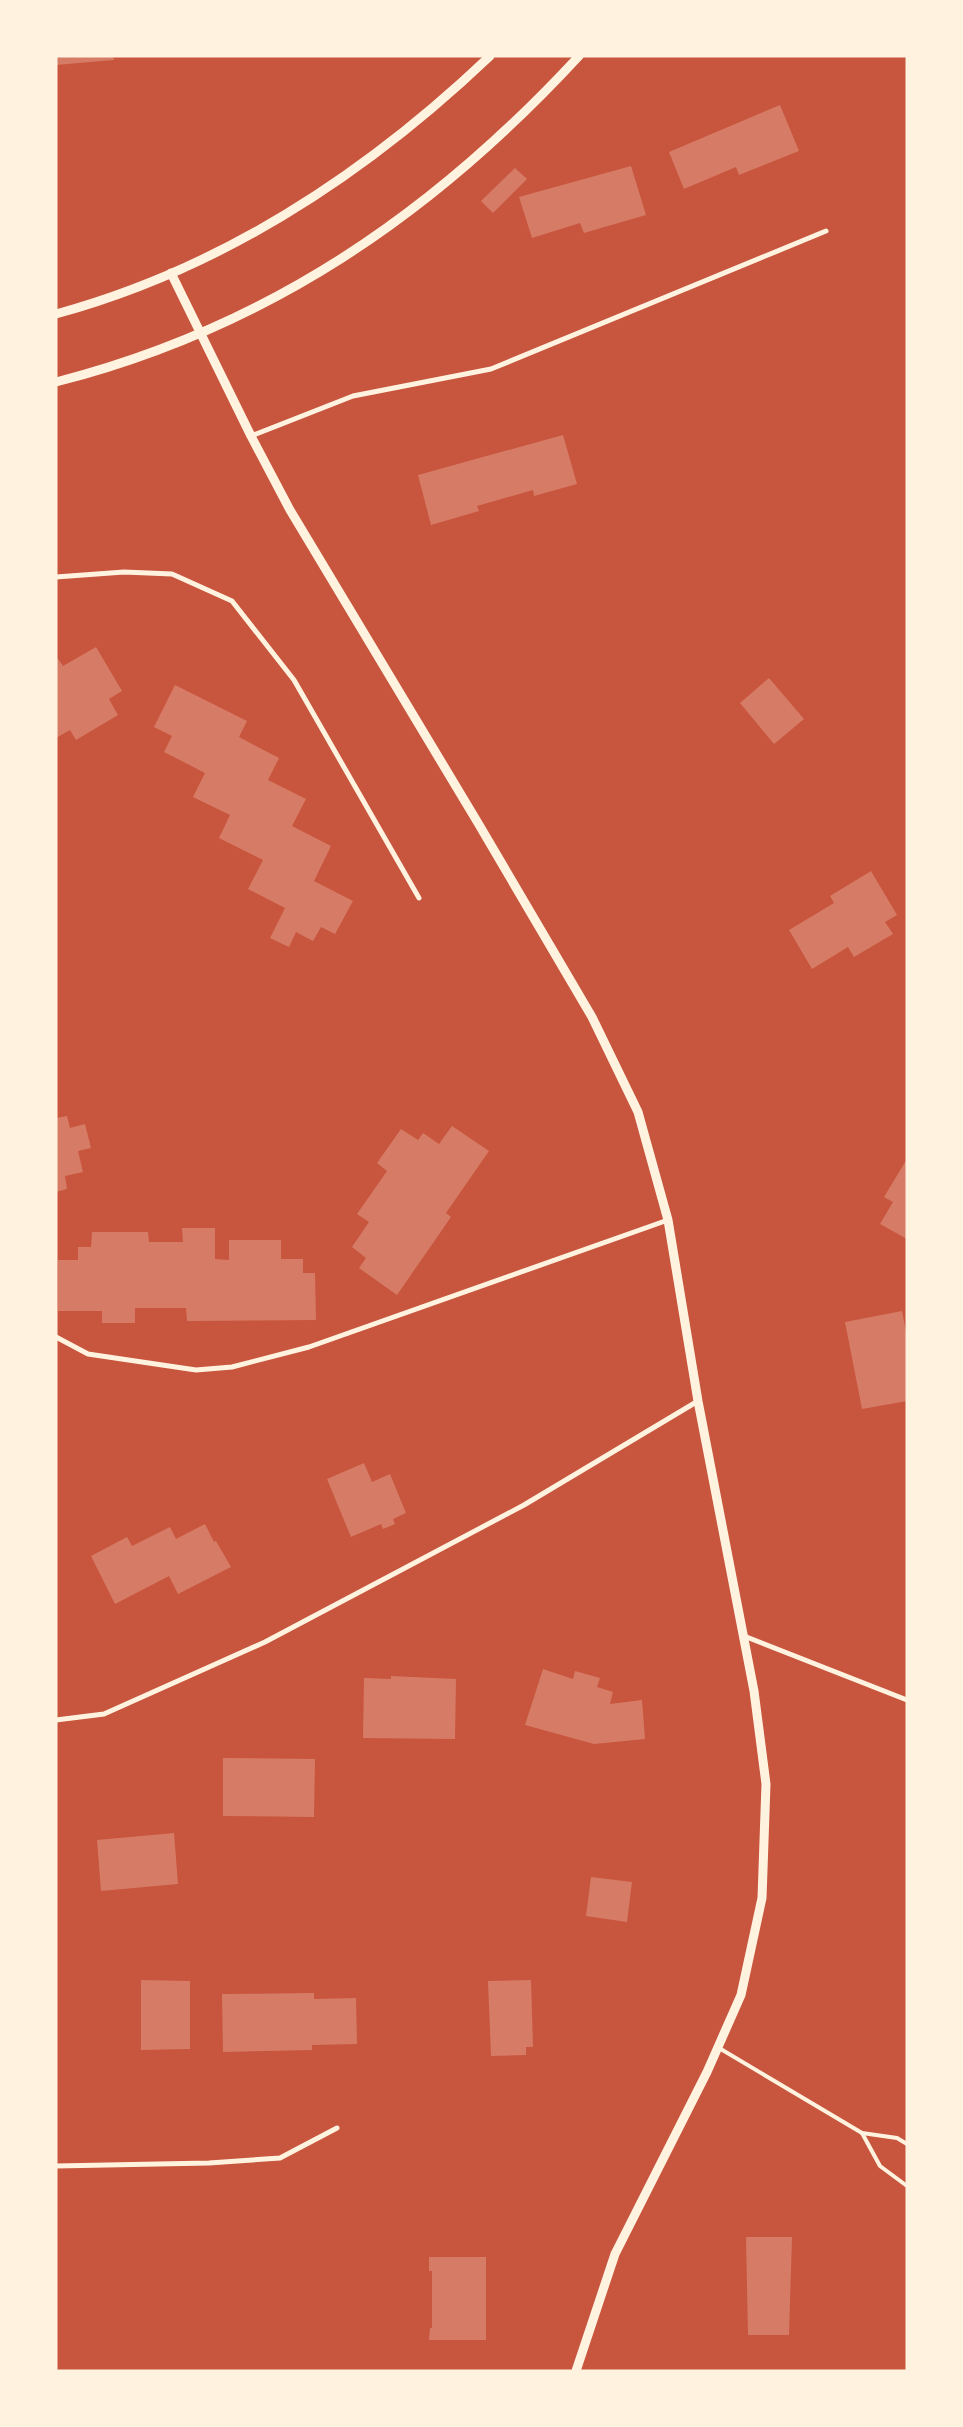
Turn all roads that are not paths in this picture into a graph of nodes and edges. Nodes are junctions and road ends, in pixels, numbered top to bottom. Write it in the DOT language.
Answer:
graph roads {
  1 [pos="490,56"];
  2 [pos="578,56"];
  3 [pos="826,231"];
  4 [pos="172,273"];
  5 [pos="56,314"];
  6 [pos="200,333"];
  7 [pos="56,382"];
  8 [pos="251,436"];
  9 [pos="56,577"];
  10 [pos="419,898"];
  11 [pos="668,1220"];
  12 [pos="56,1337"];
  13 [pos="698,1401"];
  14 [pos="744,1636"];
  15 [pos="907,1700"];
  16 [pos="56,1720"];
  17 [pos="718,2047"];
  18 [pos="337,2128"];
  19 [pos="862,2133"];
  20 [pos="907,2144"];
  21 [pos="56,2166"];
  22 [pos="907,2186"];
  23 [pos="576,2371"];
  1 -- 4 [label="street"];
  2 -- 6 [label="street"];
  3 -- 8 [label="street"];
  4 -- 5 [label="street"];
  4 -- 6 [label="street"];
  6 -- 7 [label="street"];
  6 -- 8 [label="street"];
  8 -- 11 [label="street"];
  9 -- 10 [label="street"];
  11 -- 12 [label="street"];
  11 -- 13 [label="street"];
  13 -- 14 [label="street"];
  13 -- 16 [label="street"];
  14 -- 15 [label="street"];
  14 -- 17 [label="street"];
  17 -- 19 [label="lane"];
  17 -- 23 [label="street"];
  18 -- 21 [label="street"];
  19 -- 20 [label="lane"];
  19 -- 22 [label="lane"];
}
